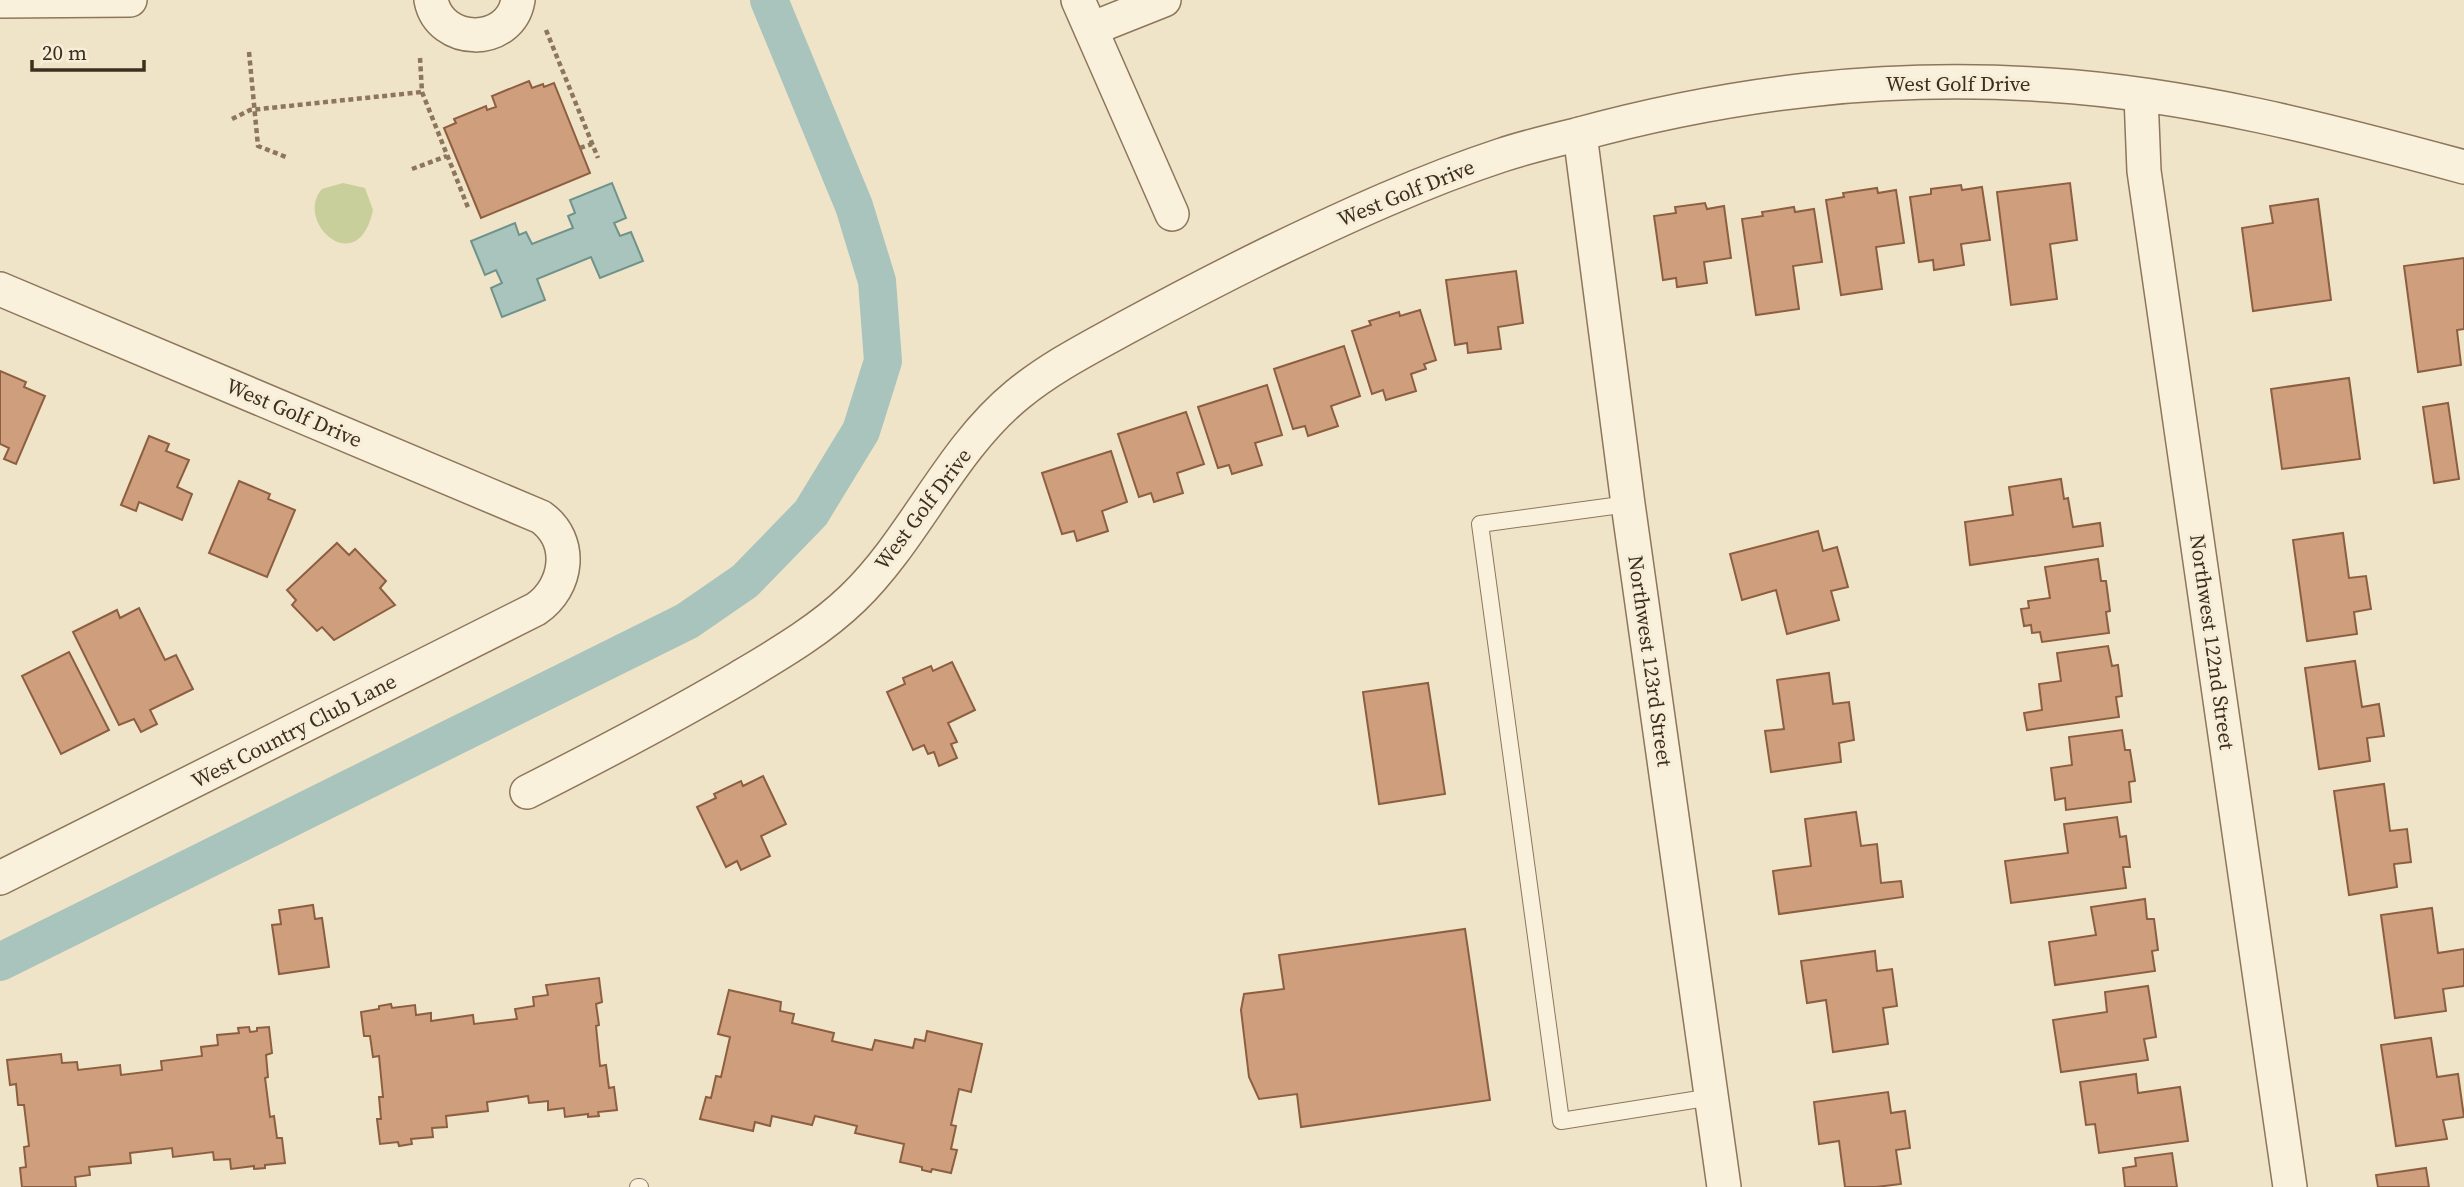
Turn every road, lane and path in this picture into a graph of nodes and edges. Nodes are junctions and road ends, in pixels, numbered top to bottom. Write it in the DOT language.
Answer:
graph roads {
  1 [pos="130,0"];
  2 [pos="431,0"];
  3 [pos="518,0"];
  4 [pos="1164,0"];
  5 [pos="0,1"];
  6 [pos="1085,15"];
  7 [pos="546,30"];
  8 [pos="250,52"];
  9 [pos="420,58"];
  10 [pos="422,92"];
  11 [pos="2141,96"];
  12 [pos="255,110"];
  13 [pos="232,119"];
  14 [pos="1580,134"];
  15 [pos="592,144"];
  16 [pos="580,148"];
  17 [pos="447,156"];
  18 [pos="286,157"];
  19 [pos="597,158"];
  20 [pos="2464,167"];
  21 [pos="412,169"];
  22 [pos="469,210"];
  23 [pos="1172,214"];
  24 [pos="0,289"];
  25 [pos="1628,504"];
  26 [pos="564,561"];
  27 [pos="527,792"];
  28 [pos="0,878"];
  29 [pos="1712,1097"];
  30 [pos="1724,1187"];
  31 [pos="2290,1187"];
  1 -- 5 [label="street"];
  2 -- 3 [label="street"];
  4 -- 6 [label="street"];
  6 -- 23 [label="street"];
  7 -- 15 [label="path"];
  8 -- 12 [label="path"];
  9 -- 10 [label="path"];
  10 -- 12 [label="path"];
  10 -- 17 [label="path"];
  11 -- 14 [label="street, West Golf Drive"];
  11 -- 20 [label="street, West Golf Drive"];
  11 -- 31 [label="street, Northwest 122nd Street"];
  12 -- 13 [label="path"];
  12 -- 18 [label="path"];
  14 -- 25 [label="street, Northwest 123rd Street"];
  14 -- 27 [label="street, West Golf Drive"];
  15 -- 16 [label="path"];
  15 -- 19 [label="path"];
  17 -- 21 [label="path"];
  17 -- 22 [label="path"];
  24 -- 26 [label="street, West Golf Drive"];
  25 -- 29 [label="street, Northwest 123rd Street"];
  25 -- 29 [label="lane"];
  26 -- 28 [label="street, West Country Club Lane"];
  29 -- 30 [label="street, Northwest 123rd Street"];
}
